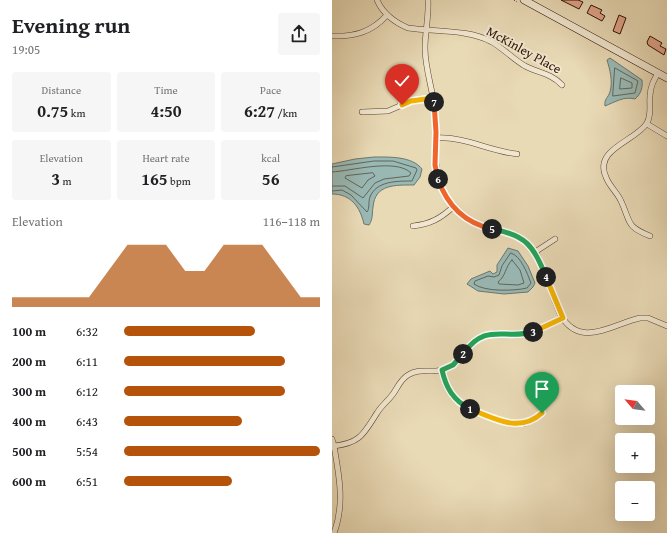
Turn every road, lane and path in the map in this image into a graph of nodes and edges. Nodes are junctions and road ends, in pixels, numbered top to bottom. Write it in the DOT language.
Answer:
graph roads {
  1 [pos="377,0"];
  2 [pos="428,0"];
  3 [pos="525,0"];
  4 [pos="387,15"];
  5 [pos="426,30"];
  6 [pos="332,36"];
  7 [pos="658,73"];
  8 [pos="667,78"];
  9 [pos="562,85"];
  10 [pos="433,98"];
  11 [pos="362,112"];
  12 [pos="646,124"];
  13 [pos="667,136"];
  14 [pos="436,138"];
  15 [pos="517,154"];
  16 [pos="453,207"];
  17 [pos="413,226"];
  18 [pos="650,236"];
  19 [pos="555,239"];
  20 [pos="535,252"];
  21 [pos="563,318"];
  22 [pos="667,326"];
  23 [pos="442,370"];
  24 [pos="542,413"];
  25 [pos="332,439"];
  26 [pos="334,446"];
  27 [pos="334,533"];
  1 -- 4 [label="street"];
  2 -- 5 [label="street"];
  3 -- 7 [label="street"];
  4 -- 5 [label="street, McKinley Place"];
  4 -- 6 [label="street"];
  5 -- 9 [label="street, McKinley Place"];
  5 -- 10 [label="street"];
  7 -- 8 [label="street"];
  7 -- 12 [label="street"];
  10 -- 11 [label="street"];
  10 -- 14 [label="street"];
  12 -- 13 [label="street"];
  12 -- 18 [label="street"];
  14 -- 15 [label="street"];
  14 -- 16 [label="street"];
  16 -- 17 [label="street"];
  16 -- 20 [label="street"];
  19 -- 20 [label="street"];
  20 -- 21 [label="street"];
  21 -- 22 [label="street"];
  21 -- 23 [label="street"];
  23 -- 24 [label="street"];
  23 -- 26 [label="street"];
  25 -- 26 [label="street"];
  26 -- 27 [label="street"];
}
